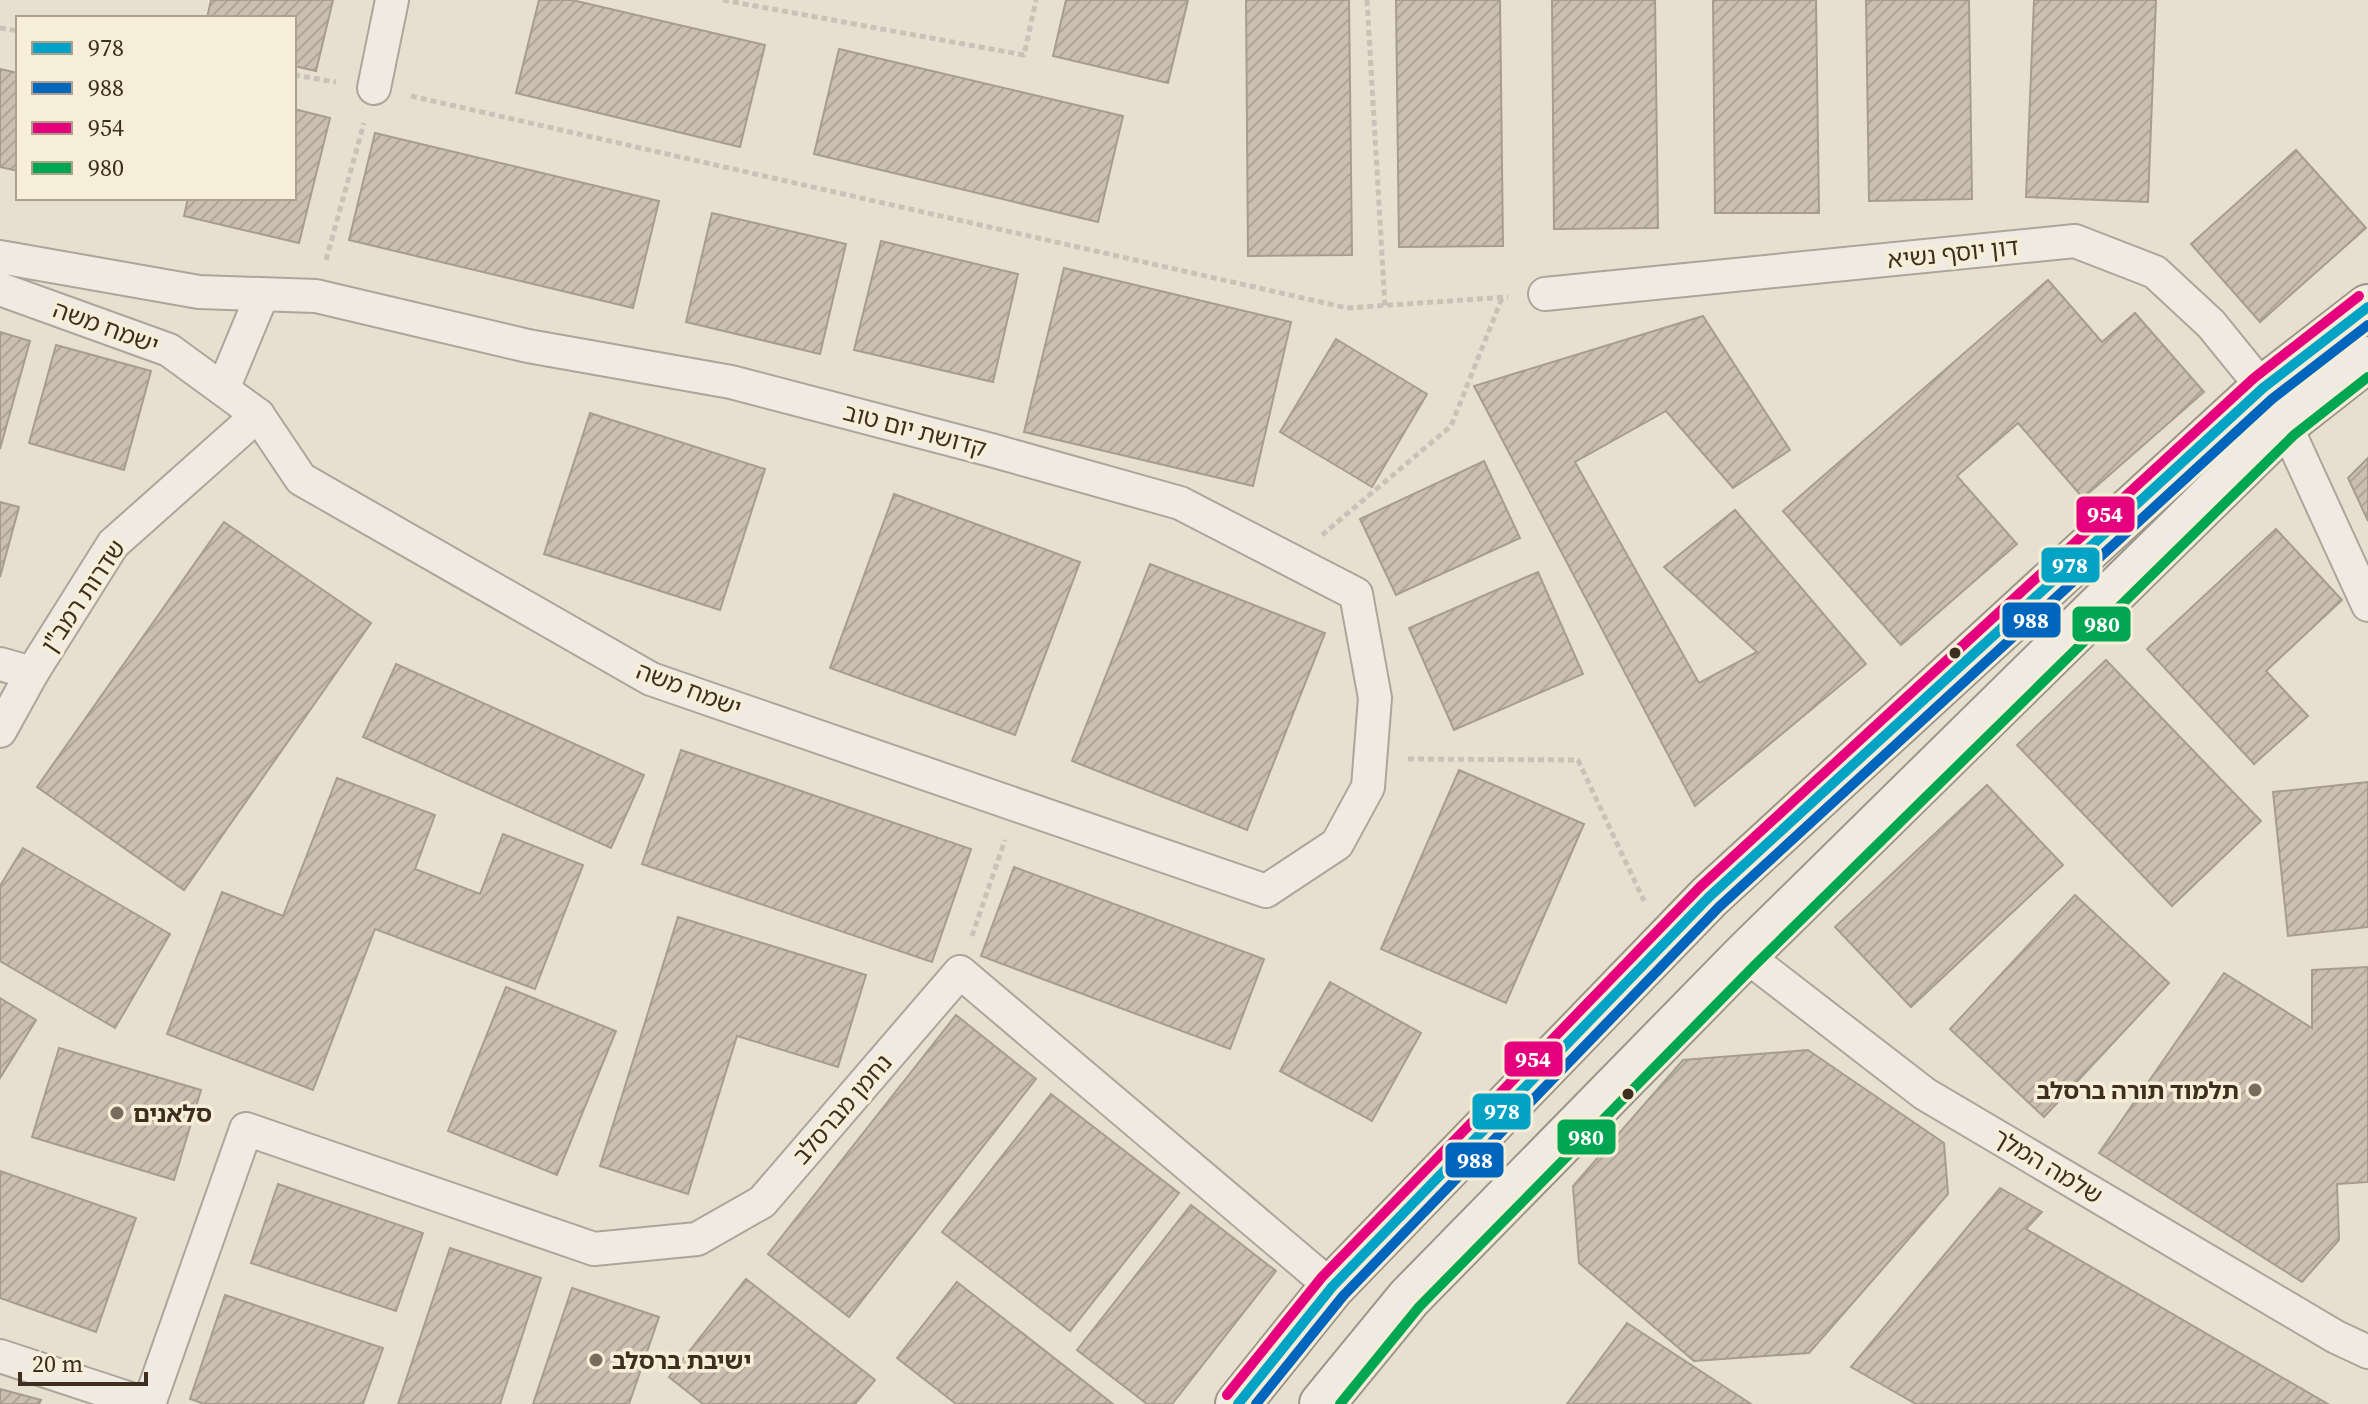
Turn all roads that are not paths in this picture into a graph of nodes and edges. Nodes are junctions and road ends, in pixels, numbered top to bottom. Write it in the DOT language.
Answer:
graph roads {
  1 [pos="392,0"];
  2 [pos="374,88"];
  3 [pos="0,257"];
  4 [pos="0,289"];
  5 [pos="1545,294"];
  6 [pos="262,295"];
  7 [pos="2368,307"];
  8 [pos="2368,359"];
  9 [pos="2263,388"];
  10 [pos="223,389"];
  11 [pos="258,415"];
  12 [pos="2285,424"];
  13 [pos="2368,605"];
  14 [pos="0,664"];
  15 [pos="32,673"];
  16 [pos="0,731"];
  17 [pos="1369,773"];
  18 [pos="1745,955"];
  19 [pos="1332,1287"];
  20 [pos="2368,1352"];
  21 [pos="0,1356"];
  22 [pos="148,1404"];
  23 [pos="1238,1404"];
  24 [pos="1322,1404"];
  1 -- 2 [label="street"];
  3 -- 6 [label="street, ישמח משה"];
  4 -- 10 [label="street, ישמח משה"];
  5 -- 9 [label="street, דון יוסף נשיא"];
  6 -- 10 [label="street"];
  6 -- 17 [label="street, קדושת יום טוב"];
  7 -- 9 [label="street"];
  8 -- 12 [label="street"];
  9 -- 12 [label="street, דון יוסף נשיא"];
  9 -- 19 [label="street"];
  10 -- 11 [label="street, ישמח משה"];
  11 -- 15 [label="street, שדרות רמב\"ן"];
  11 -- 17 [label="street, ישמח משה"];
  12 -- 13 [label="street, דון יוסף נשיא"];
  12 -- 18 [label="street"];
  14 -- 15 [label="street"];
  15 -- 16 [label="street, שדרות רמב\"ן"];
  18 -- 20 [label="street, שלמה המלך"];
  18 -- 24 [label="street"];
  19 -- 22 [label="street, נחמן מברסלב"];
  19 -- 23 [label="street"];
  21 -- 22 [label="street"];
}
